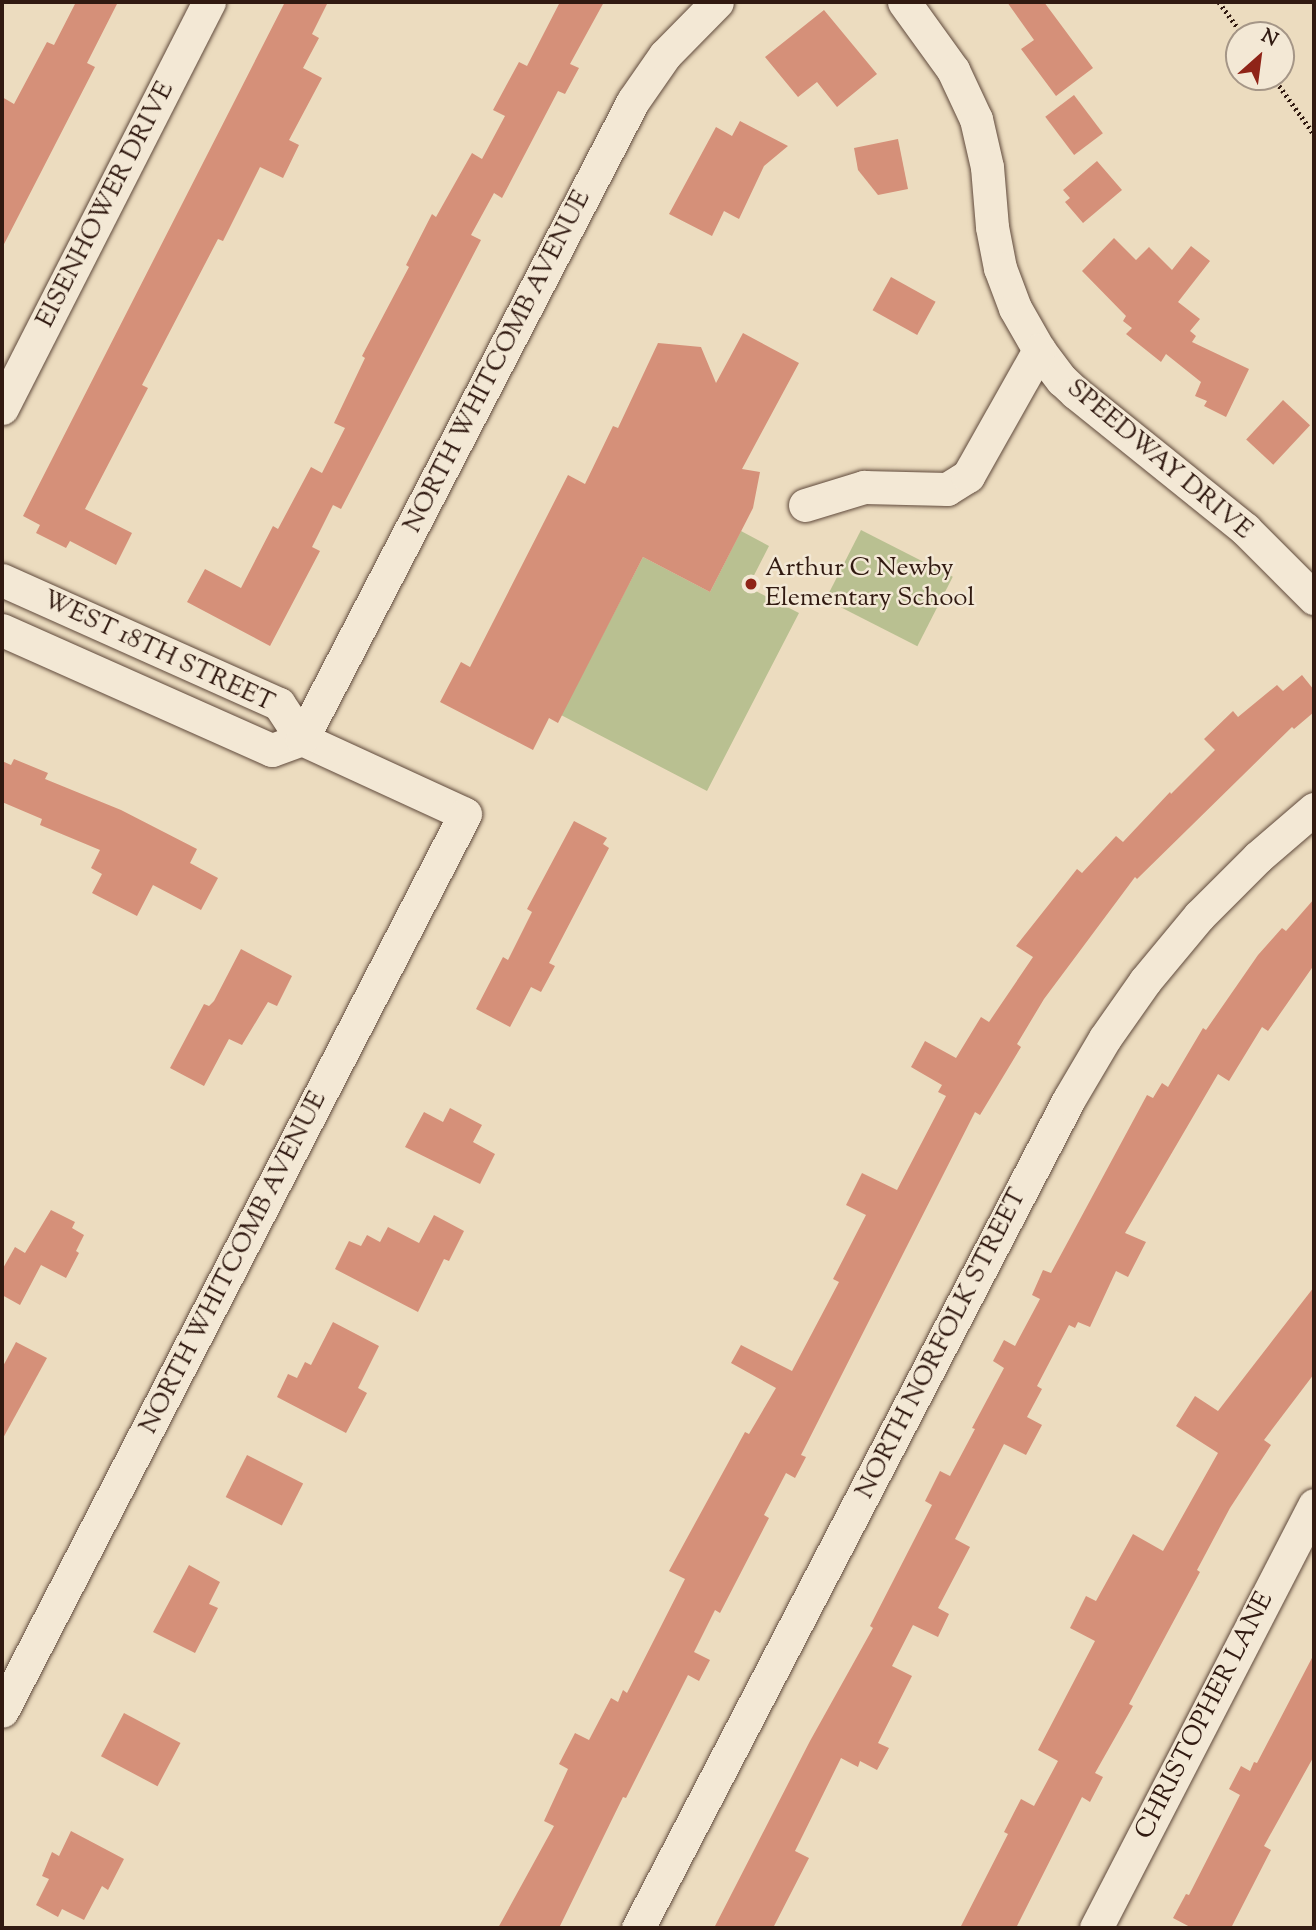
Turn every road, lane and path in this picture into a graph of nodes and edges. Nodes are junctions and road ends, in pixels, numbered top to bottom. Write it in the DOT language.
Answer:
graph roads {
  1 [pos="209,2"];
  2 [pos="717,2"];
  3 [pos="904,2"];
  4 [pos="1219,2"];
  5 [pos="1233,21"];
  6 [pos="1283,91"];
  7 [pos="1314,134"];
  8 [pos="1039,350"];
  9 [pos="2,408"];
  10 [pos="805,505"];
  11 [pos="2,580"];
  12 [pos="1314,598"];
  13 [pos="2,630"];
  14 [pos="302,738"];
  15 [pos="1314,809"];
  16 [pos="1314,1505"];
  17 [pos="2,1711"];
  18 [pos="638,1928"];
  19 [pos="1096,1928"];
  1 -- 9 [label="street, EISENHOWER DRIVE"];
  2 -- 14 [label="street, NORTH WHITCOMB AVENUE"];
  3 -- 8 [label="street, SPEEDWAY DRIVE"];
  4 -- 5 [label="path"];
  6 -- 7 [label="path"];
  8 -- 10 [label="street"];
  8 -- 12 [label="street, SPEEDWAY DRIVE"];
  11 -- 14 [label="street, WEST 18TH STREET"];
  13 -- 14 [label="street, WEST 18TH STREET"];
  14 -- 17 [label="street, NORTH WHITCOMB AVENUE"];
  15 -- 18 [label="street, NORTH NORFOLK STREET"];
  16 -- 19 [label="street, CHRISTOPHER LANE"];
}
